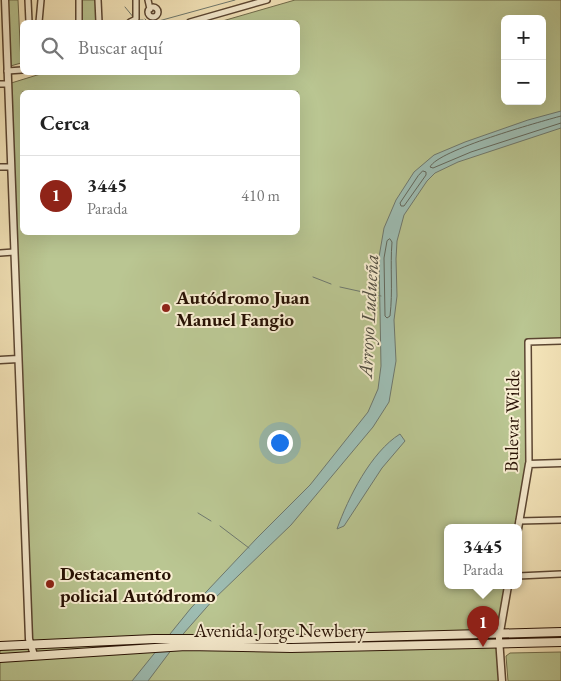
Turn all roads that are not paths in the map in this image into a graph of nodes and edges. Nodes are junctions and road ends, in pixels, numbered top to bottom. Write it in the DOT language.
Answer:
graph roads {
  1 [pos="5,0"];
  2 [pos="28,0"];
  3 [pos="41,0"];
  4 [pos="79,0"];
  5 [pos="98,0"];
  6 [pos="136,0"];
  7 [pos="148,0"];
  8 [pos="268,0"];
  9 [pos="150,9"];
  10 [pos="29,20"];
  11 [pos="40,20"];
  12 [pos="79,20"];
  13 [pos="99,20"];
  14 [pos="136,20"];
  15 [pos="197,20"];
  16 [pos="20,70"];
  17 [pos="8,71"];
  18 [pos="0,84"];
  19 [pos="8,84"];
  20 [pos="0,167"];
  21 [pos="11,167"];
  22 [pos="14,252"];
  23 [pos="0,253"];
  24 [pos="561,341"];
  25 [pos="18,359"];
  26 [pos="0,360"];
  27 [pos="561,463"];
  28 [pos="529,464"];
  29 [pos="561,520"];
  30 [pos="519,521"];
  31 [pos="519,524"];
  32 [pos="561,574"];
  33 [pos="522,576"];
  34 [pos="508,589"];
  35 [pos="561,632"];
  36 [pos="500,634"];
  37 [pos="561,642"];
  38 [pos="500,643"];
  39 [pos="31,645"];
  40 [pos="0,646"];
  41 [pos="34,655"];
  42 [pos="0,658"];
  43 [pos="502,681"];
  1 -- 17 [label="street"];
  2 -- 10 [label="street"];
  3 -- 11 [label="street"];
  4 -- 12 [label="street"];
  5 -- 13 [label="street"];
  6 -- 14 [label="street"];
  7 -- 9 [label="street"];
  8 -- 15 [label="street"];
  16 -- 17 [label="street"];
  17 -- 19 [label="street"];
  18 -- 19 [label="street"];
  19 -- 21 [label="street"];
  20 -- 21 [label="street"];
  21 -- 22 [label="street"];
  22 -- 23 [label="street"];
  22 -- 25 [label="street"];
  24 -- 28 [label="street, Bulevar Wilde"];
  25 -- 26 [label="street"];
  25 -- 39 [label="street"];
  27 -- 28 [label="street"];
  28 -- 30 [label="street, Bulevar Wilde"];
  29 -- 30 [label="street"];
  30 -- 31 [label="street, Bulevar Wilde"];
  32 -- 33 [label="street"];
  34 -- 36 [label="street"];
  35 -- 36 [label="main road, Avenida Jorge Newbery"];
  36 -- 38 [label="street"];
  36 -- 39 [label="main road, Avenida Jorge Newbery"];
  37 -- 38 [label="main road, Avenida Jorge Newbery"];
  38 -- 41 [label="main road, Avenida Jorge Newbery"];
  38 -- 43 [label="street"];
  39 -- 40 [label="main road, Avenida Jorge Newbery"];
  39 -- 41 [label="street"];
  41 -- 42 [label="main road, Avenida Jorge Newbery"];
}
